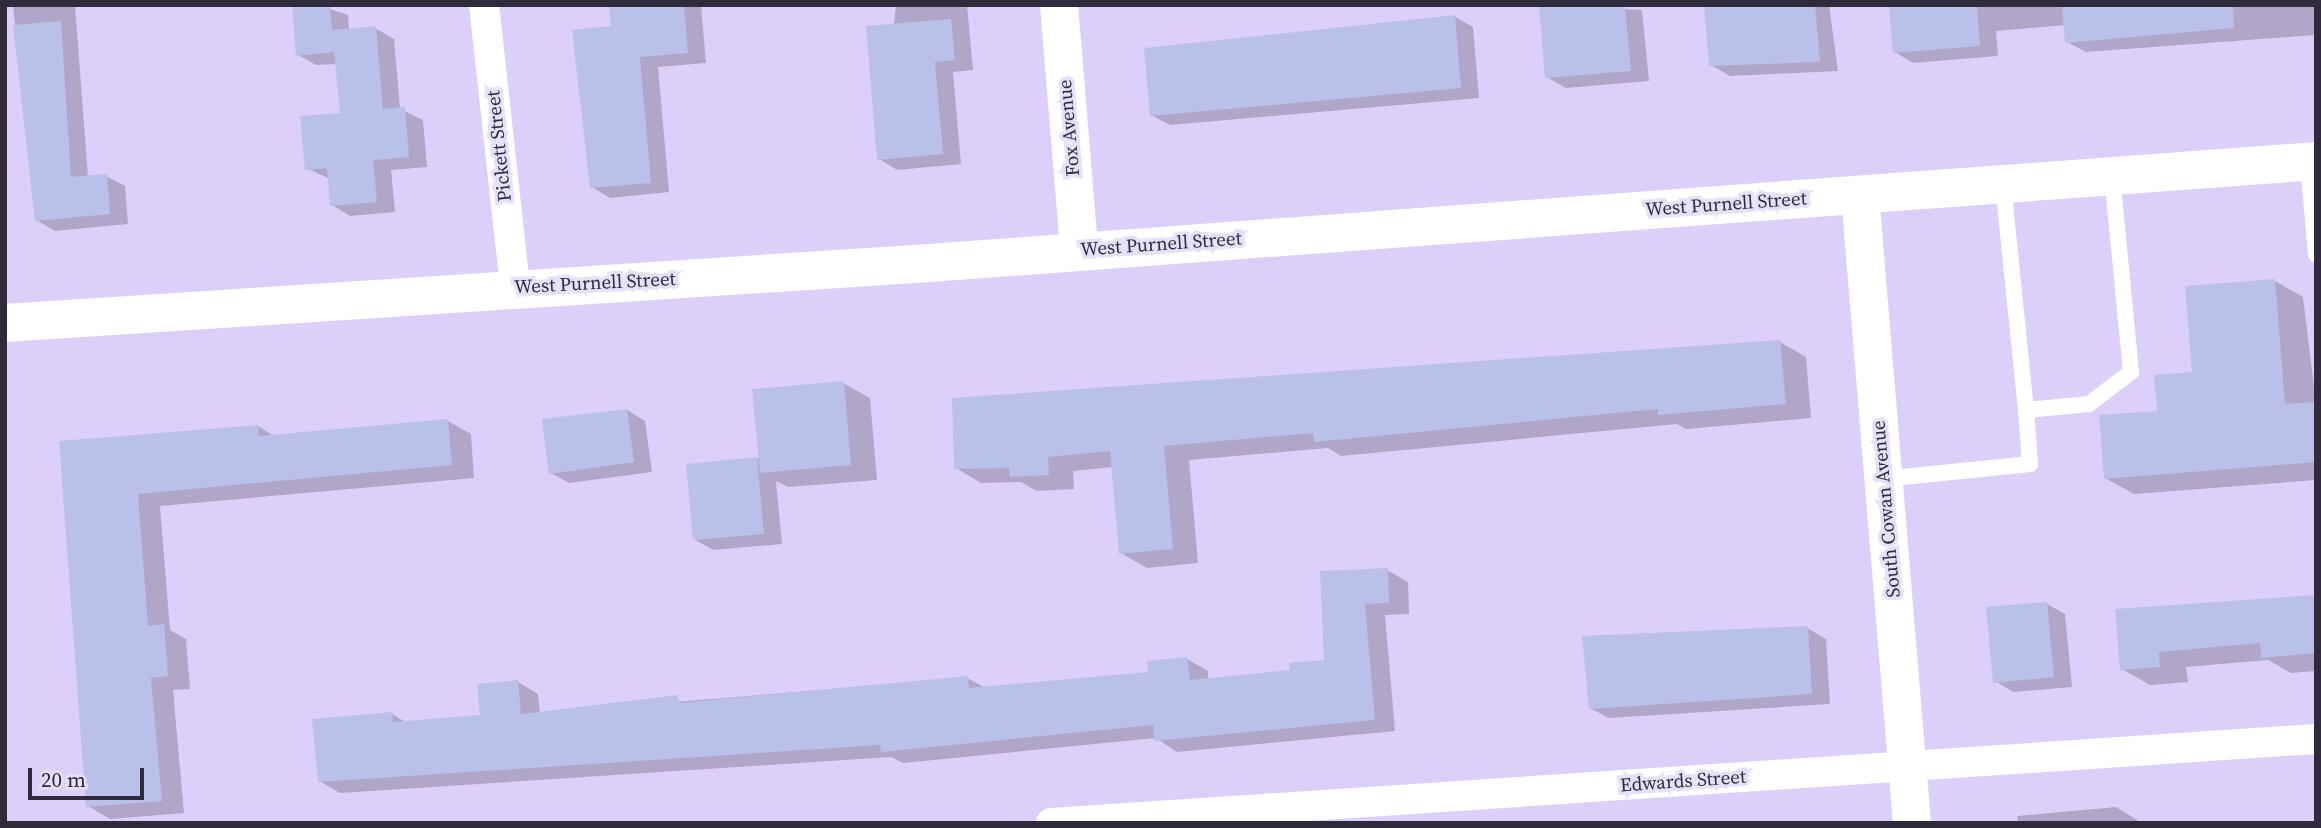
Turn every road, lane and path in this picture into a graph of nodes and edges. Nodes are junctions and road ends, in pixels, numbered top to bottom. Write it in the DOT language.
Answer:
graph roads {
  1 [pos="484,5"];
  2 [pos="1059,5"];
  3 [pos="2312,162"];
  4 [pos="2112,176"];
  5 [pos="2003,184"];
  6 [pos="1860,195"];
  7 [pos="1079,250"];
  8 [pos="2316,255"];
  9 [pos="515,288"];
  10 [pos="5,323"];
  11 [pos="2026,410"];
  12 [pos="1884,479"];
  13 [pos="2316,739"];
  14 [pos="1907,766"];
  15 [pos="1051,823"];
  16 [pos="1912,823"];
  1 -- 9 [label="street, Pickett Street"];
  2 -- 7 [label="street, Fox Avenue"];
  3 -- 4 [label="street, West Purnell Street"];
  3 -- 8 [label="lane"];
  4 -- 5 [label="street, West Purnell Street"];
  4 -- 11 [label="lane"];
  5 -- 6 [label="street, West Purnell Street"];
  5 -- 11 [label="lane"];
  6 -- 7 [label="street, West Purnell Street"];
  6 -- 12 [label="street, South Cowan Avenue"];
  7 -- 9 [label="street, West Purnell Street"];
  9 -- 10 [label="street, West Purnell Street"];
  11 -- 12 [label="lane"];
  12 -- 14 [label="street, South Cowan Avenue"];
  13 -- 14 [label="street, Edwards Street"];
  14 -- 15 [label="street, Edwards Street"];
  14 -- 16 [label="street, South Cowan Avenue"];
}
